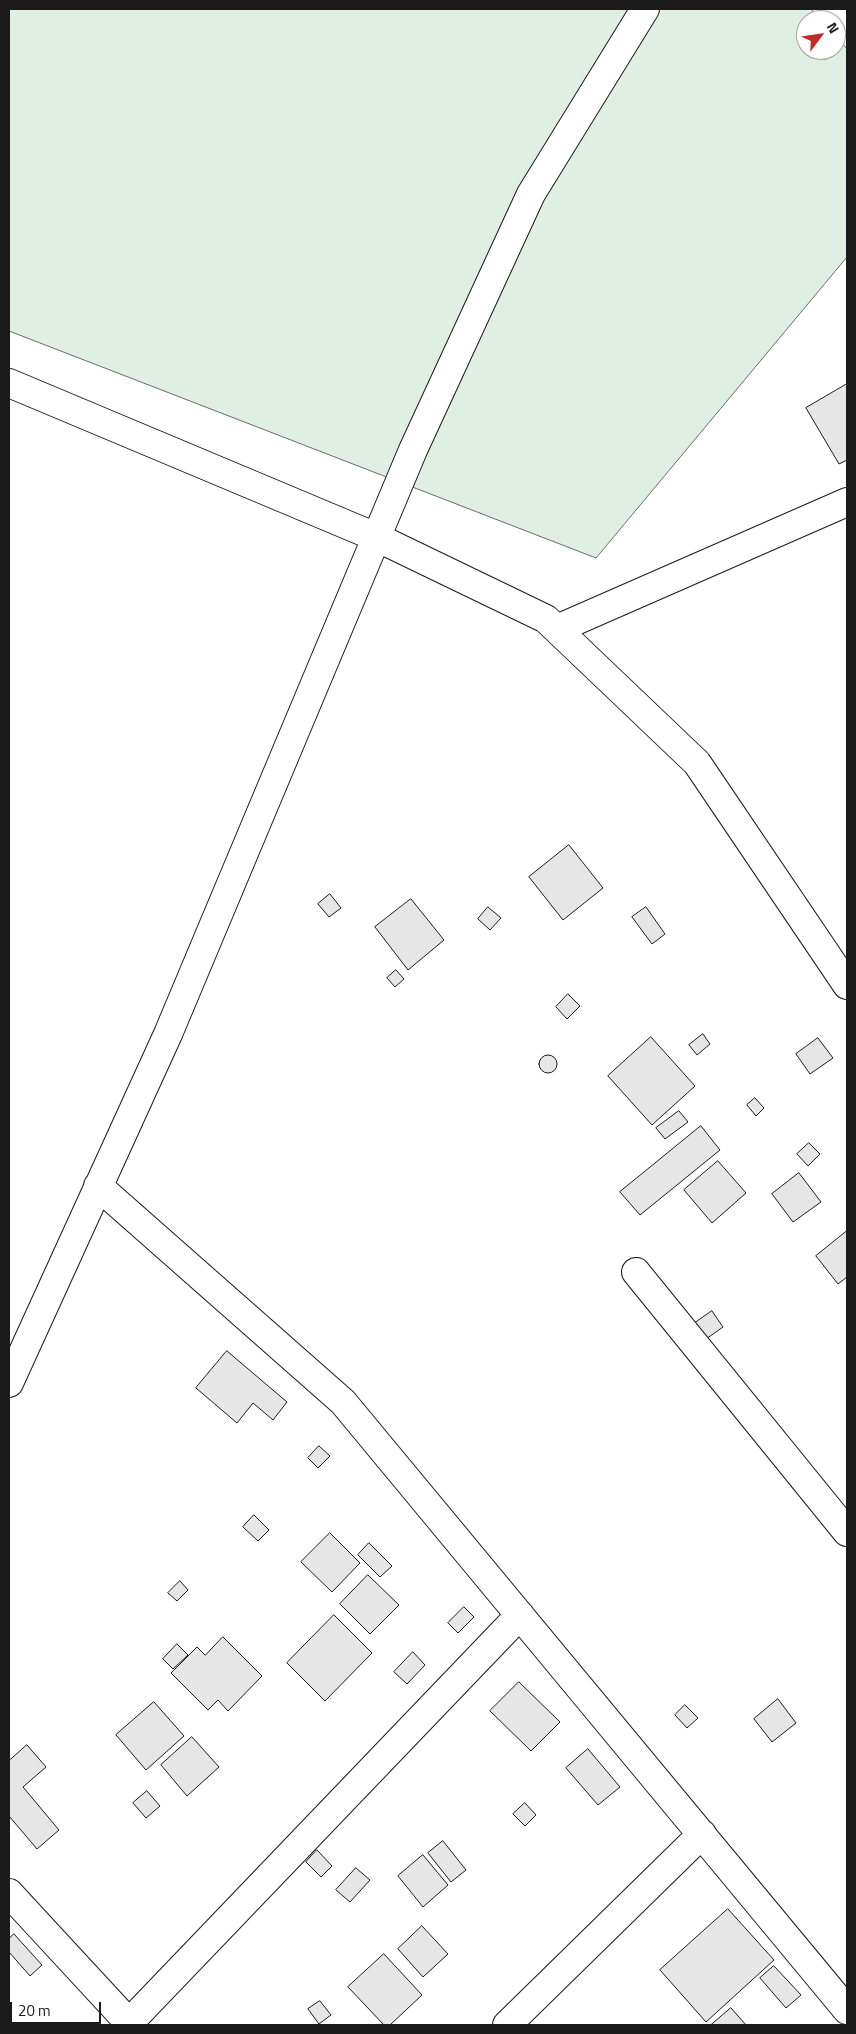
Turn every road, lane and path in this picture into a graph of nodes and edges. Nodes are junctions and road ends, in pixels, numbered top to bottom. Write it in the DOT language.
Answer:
graph roads {
  1 [pos="645,9"];
  2 [pos="9,383"];
  3 [pos="847,502"];
  4 [pos="376,537"];
  5 [pos="557,629"];
  6 [pos="847,984"];
  7 [pos="98,1186"];
  8 [pos="636,1272"];
  9 [pos="9,1382"];
  10 [pos="847,1532"];
  11 [pos="520,1615"];
  12 [pos="702,1834"];
  13 [pos="9,1893"];
  14 [pos="847,2010"];
  15 [pos="129,2025"];
  16 [pos="507,2025"];
  1 -- 4 [label="street"];
  2 -- 4 [label="street"];
  3 -- 5 [label="street"];
  4 -- 5 [label="street"];
  4 -- 7 [label="street"];
  5 -- 6 [label="street"];
  7 -- 9 [label="street"];
  7 -- 11 [label="street"];
  8 -- 10 [label="street"];
  11 -- 12 [label="street"];
  11 -- 15 [label="street"];
  12 -- 14 [label="street"];
  12 -- 16 [label="street"];
  13 -- 15 [label="street"];
}
